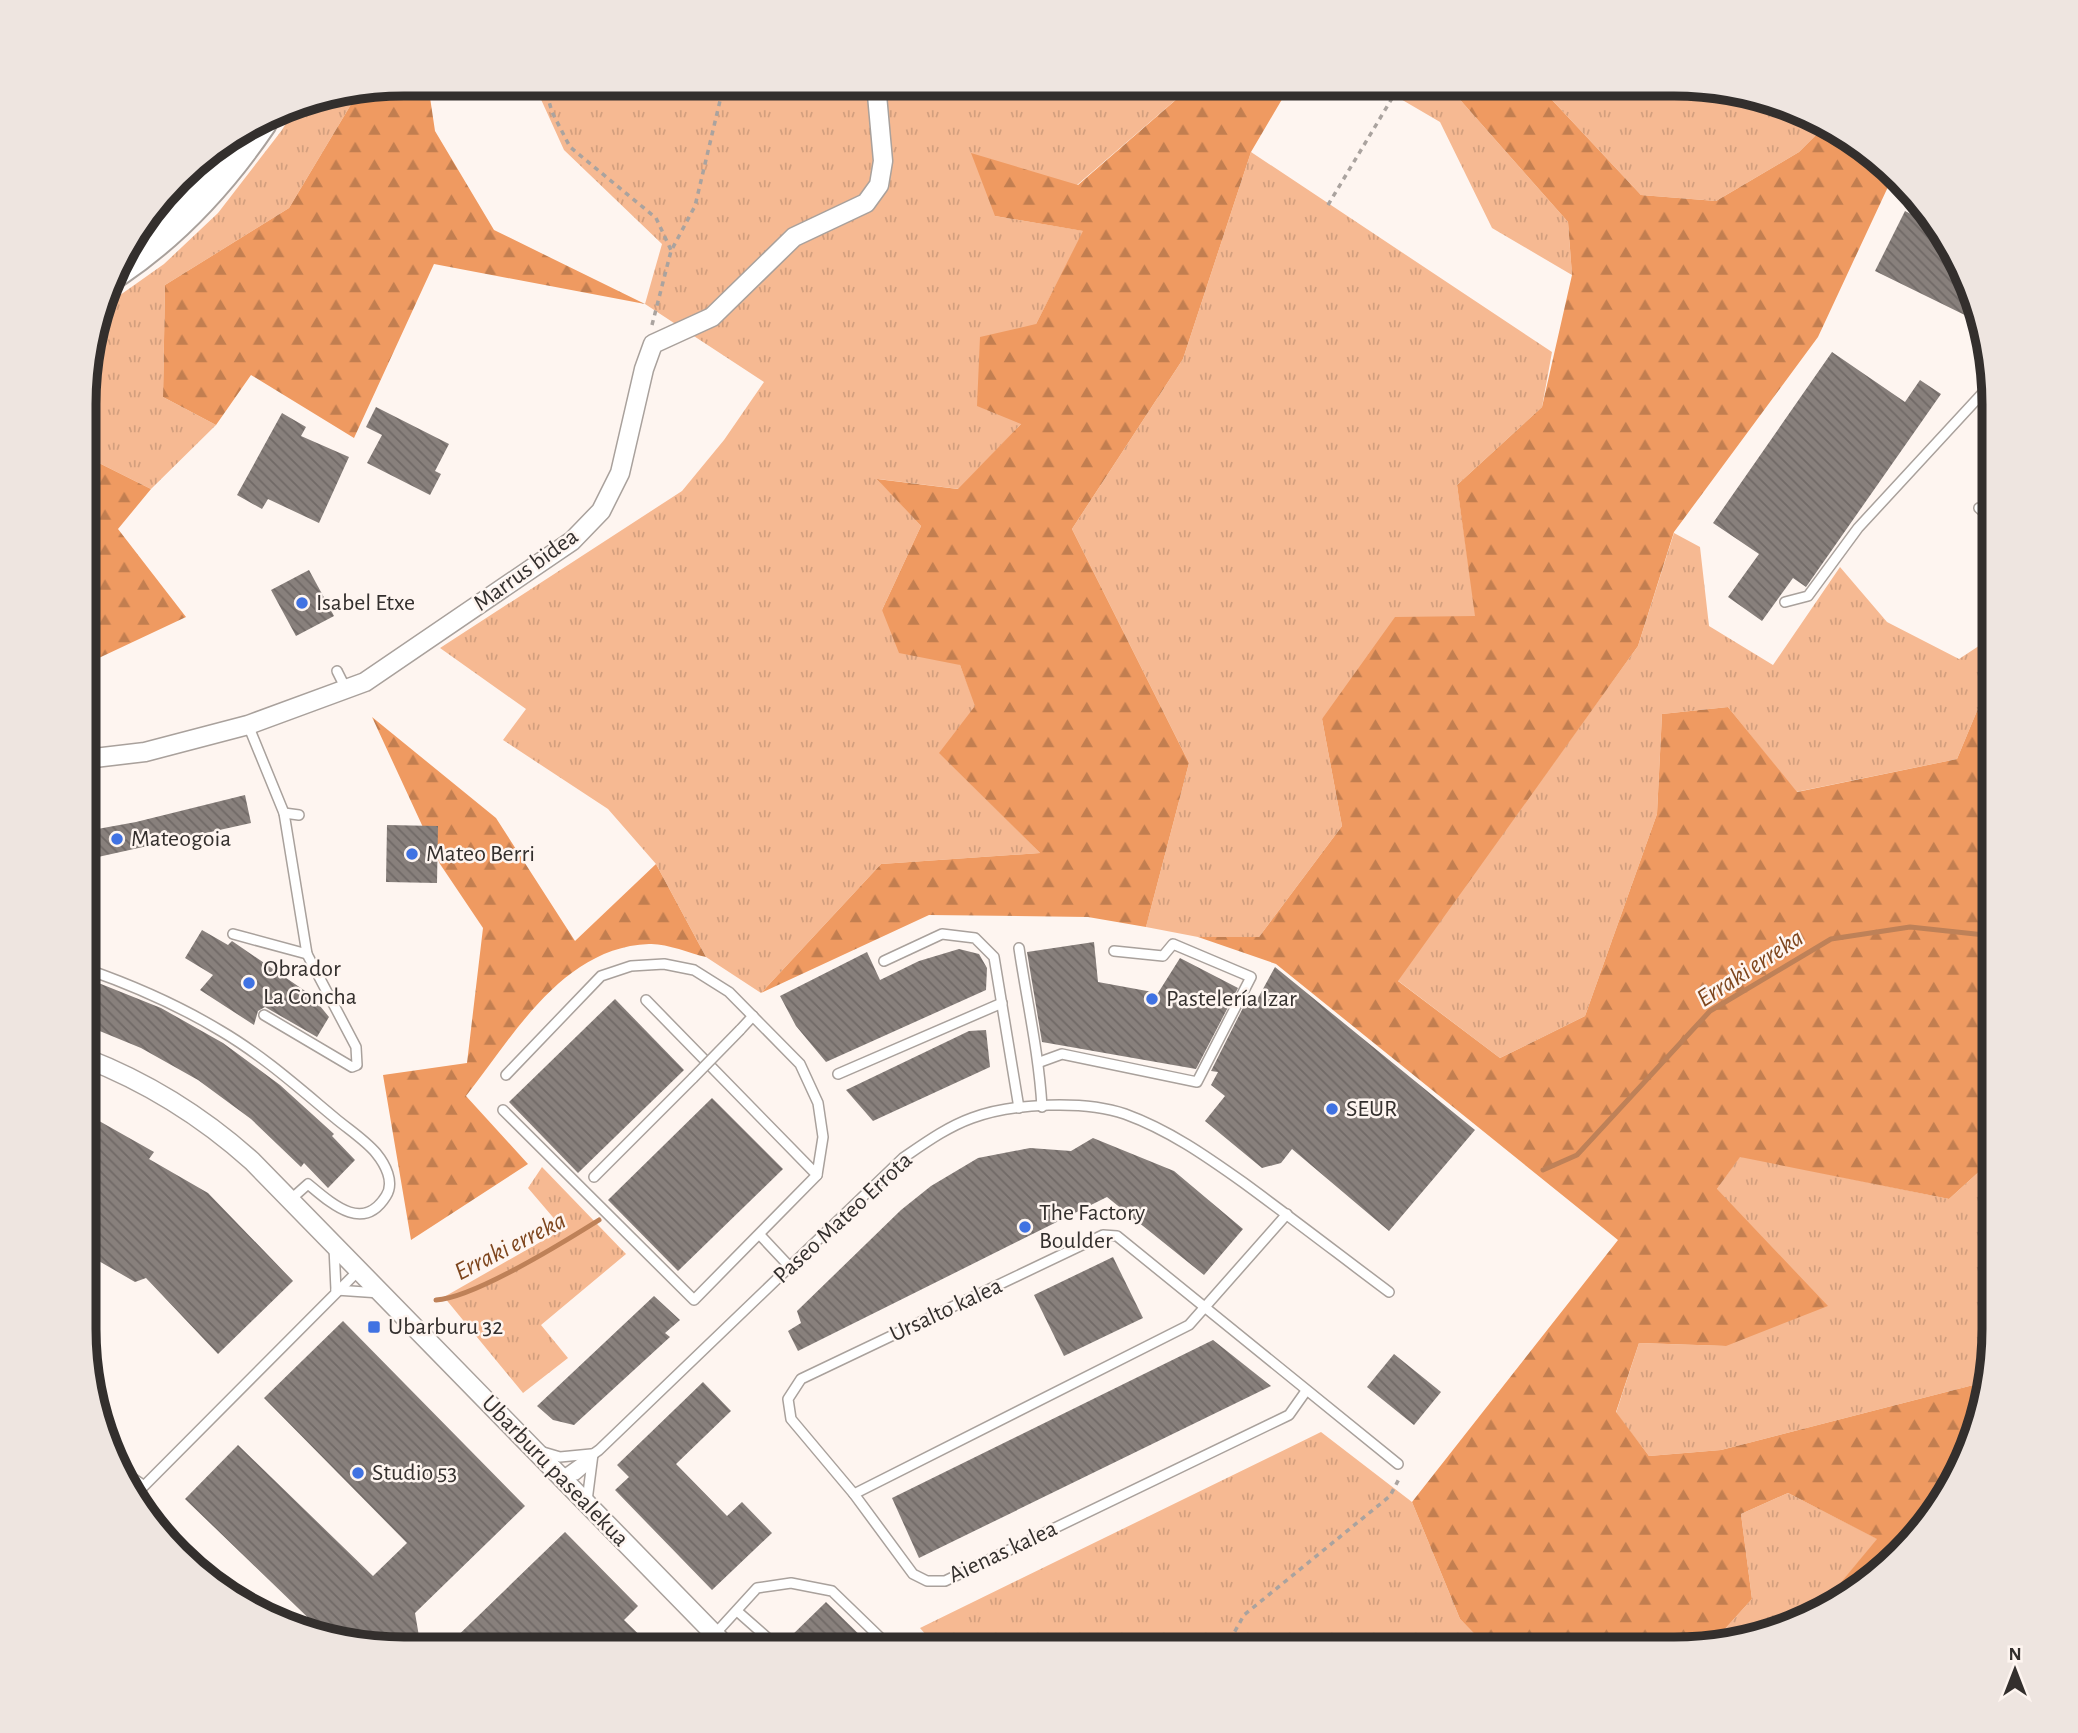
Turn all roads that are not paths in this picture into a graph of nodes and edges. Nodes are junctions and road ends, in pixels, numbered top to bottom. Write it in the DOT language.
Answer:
graph roads {
  1 [pos="877,96"];
  2 [pos="251,137"];
  3 [pos="133,259"];
  4 [pos="1982,394"];
  5 [pos="1979,508"];
  6 [pos="1982,510"];
  7 [pos="1785,601"];
  8 [pos="337,671"];
  9 [pos="346,689"];
  10 [pos="248,724"];
  11 [pos="96,758"];
  12 [pos="270,778"];
  13 [pos="257,781"];
  14 [pos="284,813"];
  15 [pos="299,815"];
  16 [pos="233,934"];
  17 [pos="1018,948"];
  18 [pos="1114,951"];
  19 [pos="307,954"];
  20 [pos="884,961"];
  21 [pos="96,973"];
  22 [pos="646,1000"];
  23 [pos="1002,1003"];
  24 [pos="264,1015"];
  25 [pos="753,1016"];
  26 [pos="1040,1062"];
  27 [pos="96,1063"];
  28 [pos="506,1074"];
  29 [pos="838,1074"];
  30 [pos="1042,1107"];
  31 [pos="1018,1108"];
  32 [pos="503,1110"];
  33 [pos="817,1175"];
  34 [pos="594,1177"];
  35 [pos="290,1200"];
  36 [pos="1287,1214"];
  37 [pos="760,1235"];
  38 [pos="334,1244"];
  39 [pos="790,1267"];
  40 [pos="359,1270"];
  41 [pos="336,1290"];
  42 [pos="1389,1292"];
  43 [pos="382,1293"];
  44 [pos="1207,1308"];
  45 [pos="1306,1391"];
  46 [pos="536,1451"];
  47 [pos="592,1459"];
  48 [pos="1398,1464"];
  49 [pos="561,1477"];
  50 [pos="136,1480"];
  51 [pos="144,1485"];
  52 [pos="141,1488"];
  53 [pos="854,1494"];
  54 [pos="586,1502"];
  55 [pos="737,1611"];
  56 [pos="715,1634"];
  57 [pos="718,1637"];
  58 [pos="767,1637"];
  59 [pos="880,1637"];
  1 -- 9 [label="street, Marrus bidea"];
  2 -- 3 [label="main road"];
  4 -- 7 [label="lane"];
  5 -- 6 [label="lane"];
  8 -- 9 [label="lane"];
  9 -- 10 [label="street, Marrus bidea"];
  10 -- 11 [label="street, Marrus bidea"];
  10 -- 12 [label="lane"];
  12 -- 13 [label="lane"];
  12 -- 14 [label="lane"];
  14 -- 15 [label="lane"];
  14 -- 19 [label="lane"];
  16 -- 19 [label="lane"];
  17 -- 26 [label="lane"];
  18 -- 26 [label="lane"];
  19 -- 24 [label="lane"];
  20 -- 23 [label="lane"];
  21 -- 35 [label="lane"];
  22 -- 33 [label="lane"];
  23 -- 29 [label="lane"];
  23 -- 31 [label="lane"];
  25 -- 28 [label="lane"];
  25 -- 33 [label="lane"];
  25 -- 34 [label="lane, bridge"];
  26 -- 30 [label="lane"];
  27 -- 35 [label="street, Ubarburu pasealekua"];
  30 -- 31 [label="lane, Paseo Mateo Errota"];
  30 -- 36 [label="lane, Paseo Mateo Errota"];
  31 -- 39 [label="lane, Paseo Mateo Errota"];
  32 -- 37 [label="lane"];
  33 -- 37 [label="lane"];
  35 -- 38 [label="street, Ubarburu pasealekua"];
  36 -- 42 [label="lane, Paseo Mateo Errota"];
  36 -- 44 [label="lane"];
  37 -- 39 [label="lane"];
  38 -- 40 [label="street, Ubarburu pasealekua"];
  38 -- 41 [label="lane"];
  39 -- 47 [label="lane, Paseo Mateo Errota"];
  40 -- 41 [label="lane"];
  40 -- 43 [label="street, Ubarburu pasealekua"];
  41 -- 43 [label="lane"];
  41 -- 51 [label="lane"];
  43 -- 46 [label="street, Ubarburu pasealekua"];
  44 -- 45 [label="lane, Ursalto kalea"];
  44 -- 53 [label="lane"];
  44 -- 53 [label="lane, Ursalto kalea"];
  45 -- 48 [label="lane, Ursalto kalea"];
  45 -- 53 [label="lane, Aienas kalea"];
  46 -- 47 [label="lane"];
  46 -- 49 [label="street, Ubarburu pasealekua"];
  47 -- 49 [label="lane, Paseo Mateo Errota"];
  47 -- 54 [label="lane"];
  49 -- 54 [label="street, Ubarburu pasealekua"];
  50 -- 51 [label="lane"];
  51 -- 52 [label="lane"];
  54 -- 56 [label="street, Ubarburu pasealekua"];
  55 -- 56 [label="lane"];
  55 -- 58 [label="lane"];
  55 -- 59 [label="lane"];
  56 -- 57 [label="street, Ubarburu pasealekua"];
}
